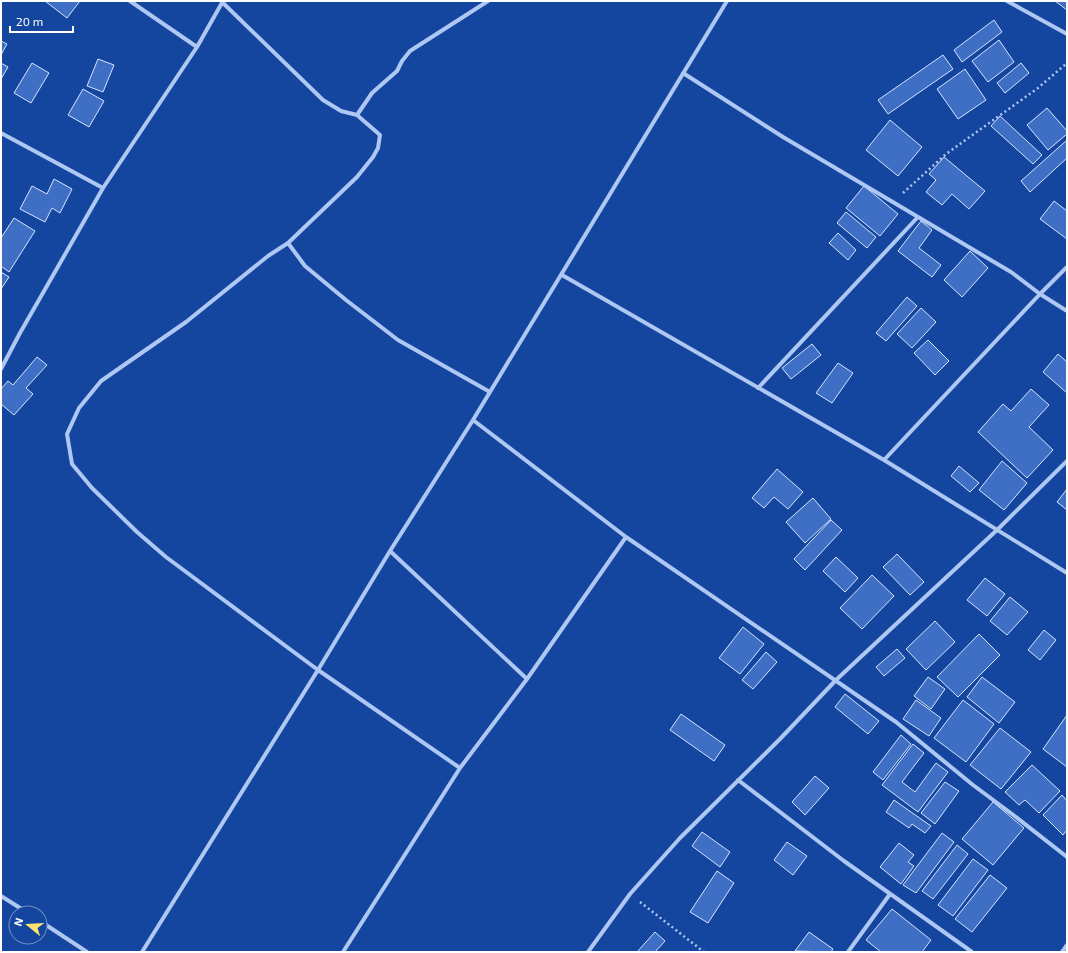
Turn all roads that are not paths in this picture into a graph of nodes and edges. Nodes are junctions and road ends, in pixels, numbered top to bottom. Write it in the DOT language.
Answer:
graph roads {
  1 [pos="130,1"];
  2 [pos="223,1"];
  3 [pos="488,1"];
  4 [pos="728,1"];
  5 [pos="1007,1"];
  6 [pos="1067,34"];
  7 [pos="197,47"];
  8 [pos="683,73"];
  9 [pos="356,115"];
  10 [pos="1,133"];
  11 [pos="103,188"];
  12 [pos="917,218"];
  13 [pos="288,243"];
  14 [pos="1067,267"];
  15 [pos="562,275"];
  16 [pos="1040,294"];
  17 [pos="1067,311"];
  18 [pos="1,369"];
  19 [pos="758,388"];
  20 [pos="490,392"];
  21 [pos="473,420"];
  22 [pos="884,460"];
  23 [pos="1067,461"];
  24 [pos="997,530"];
  25 [pos="626,537"];
  26 [pos="390,551"];
  27 [pos="1067,573"];
  28 [pos="318,670"];
  29 [pos="527,680"];
  30 [pos="836,680"];
  31 [pos="460,768"];
  32 [pos="738,780"];
  33 [pos="1067,858"];
  34 [pos="890,894"];
  35 [pos="1,896"];
  36 [pos="15,905"];
  37 [pos="48,926"];
  38 [pos="1067,945"];
  39 [pos="87,952"];
  40 [pos="142,952"];
  41 [pos="343,952"];
  42 [pos="588,952"];
  43 [pos="848,952"];
  44 [pos="972,952"];
  45 [pos="1062,952"];
  1 -- 7 [label="street"];
  2 -- 7 [label="street"];
  2 -- 9 [label="street"];
  3 -- 9 [label="street"];
  4 -- 8 [label="street"];
  5 -- 6 [label="street"];
  7 -- 11 [label="street"];
  8 -- 12 [label="street"];
  8 -- 15 [label="street"];
  9 -- 13 [label="street"];
  10 -- 11 [label="street"];
  11 -- 18 [label="street"];
  12 -- 16 [label="street"];
  12 -- 19 [label="street"];
  13 -- 20 [label="street"];
  13 -- 28 [label="street"];
  14 -- 16 [label="street"];
  15 -- 19 [label="street"];
  15 -- 20 [label="street"];
  16 -- 17 [label="street"];
  16 -- 22 [label="street"];
  19 -- 22 [label="street"];
  20 -- 21 [label="street"];
  21 -- 25 [label="street"];
  21 -- 26 [label="street"];
  22 -- 24 [label="street"];
  23 -- 24 [label="street"];
  24 -- 27 [label="street"];
  24 -- 30 [label="street"];
  25 -- 29 [label="street"];
  25 -- 30 [label="street"];
  26 -- 28 [label="street"];
  26 -- 29 [label="street"];
  28 -- 31 [label="street"];
  28 -- 40 [label="street"];
  29 -- 31 [label="street"];
  30 -- 32 [label="street"];
  30 -- 33 [label="street"];
  31 -- 41 [label="street"];
  32 -- 34 [label="street"];
  32 -- 42 [label="street"];
  34 -- 43 [label="street"];
  34 -- 44 [label="street"];
  35 -- 36 [label="street"];
  37 -- 39 [label="street"];
  38 -- 45 [label="street"];
}
